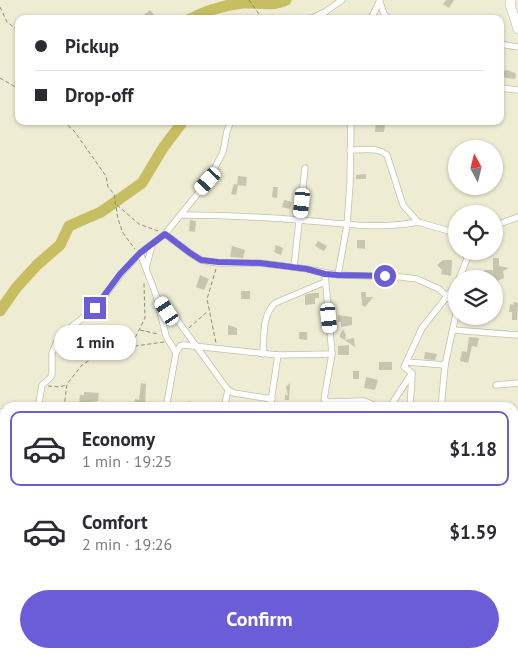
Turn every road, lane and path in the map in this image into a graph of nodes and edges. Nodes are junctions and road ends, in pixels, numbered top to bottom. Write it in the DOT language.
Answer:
graph roads {
  1 [pos="249,0"];
  2 [pos="342,0"];
  3 [pos="511,0"];
  4 [pos="380,1"];
  5 [pos="0,7"];
  6 [pos="261,15"];
  7 [pos="319,15"];
  8 [pos="373,15"];
  9 [pos="385,15"];
  10 [pos="15,27"];
  11 [pos="518,29"];
  12 [pos="504,45"];
  13 [pos="518,47"];
  14 [pos="0,78"];
  15 [pos="15,87"];
  16 [pos="504,88"];
  17 [pos="518,90"];
  18 [pos="67,125"];
  19 [pos="229,125"];
  20 [pos="351,125"];
  21 [pos="350,150"];
  22 [pos="305,168"];
  23 [pos="116,205"];
  24 [pos="181,215"];
  25 [pos="518,217"];
  26 [pos="300,220"];
  27 [pos="418,222"];
  28 [pos="503,223"];
  29 [pos="347,225"];
  30 [pos="448,231"];
  31 [pos="165,234"];
  32 [pos="152,245"];
  33 [pos="140,253"];
  34 [pos="218,262"];
  35 [pos="294,267"];
  36 [pos="146,270"];
  37 [pos="325,274"];
  38 [pos="338,275"];
  39 [pos="144,282"];
  40 [pos="325,282"];
  41 [pos="156,295"];
  42 [pos="448,297"];
  43 [pos="209,310"];
  44 [pos="454,325"];
  45 [pos="139,330"];
  46 [pos="453,330"];
  47 [pos="186,332"];
  48 [pos="518,335"];
  49 [pos="168,339"];
  50 [pos="127,347"];
  51 [pos="196,347"];
  52 [pos="218,349"];
  53 [pos="176,353"];
  54 [pos="262,354"];
  55 [pos="332,354"];
  56 [pos="278,355"];
  57 [pos="407,362"];
  58 [pos="445,365"];
  59 [pos="412,373"];
  60 [pos="518,383"];
  61 [pos="67,384"];
  62 [pos="42,385"];
  63 [pos="496,386"];
  64 [pos="228,390"];
  65 [pos="272,400"];
  66 [pos="39,402"];
  67 [pos="65,402"];
  68 [pos="167,402"];
  69 [pos="225,402"];
  70 [pos="364,402"];
  71 [pos="393,402"];
  72 [pos="410,402"];
  73 [pos="442,402"];
  1 -- 6 [label="path"];
  2 -- 7 [label="street"];
  3 -- 11 [label="street"];
  4 -- 8 [label="street"];
  4 -- 9 [label="street"];
  5 -- 10 [label="path"];
  12 -- 13 [label="street"];
  14 -- 15 [label="path"];
  16 -- 17 [label="street"];
  18 -- 23 [label="path"];
  19 -- 24 [label="street"];
  20 -- 21 [label="street"];
  21 -- 27 [label="street"];
  21 -- 29 [label="street"];
  22 -- 26 [label="street"];
  23 -- 31 [label="path"];
  23 -- 33 [label="path"];
  24 -- 26 [label="street"];
  24 -- 31 [label="street"];
  25 -- 28 [label="street"];
  26 -- 29 [label="street"];
  26 -- 35 [label="street"];
  27 -- 29 [label="street"];
  27 -- 30 [label="street"];
  29 -- 38 [label="street"];
  31 -- 32 [label="street"];
  31 -- 34 [label="street"];
  32 -- 33 [label="street"];
  32 -- 36 [label="street"];
  33 -- 36 [label="street"];
  33 -- 62 [label="street"];
  34 -- 35 [label="street"];
  34 -- 43 [label="path"];
  35 -- 37 [label="street"];
  36 -- 41 [label="street"];
  37 -- 38 [label="street"];
  37 -- 40 [label="street"];
  38 -- 42 [label="street"];
  39 -- 45 [label="path"];
  40 -- 54 [label="street"];
  40 -- 55 [label="street"];
  41 -- 47 [label="street"];
  41 -- 49 [label="street"];
  42 -- 57 [label="street"];
  43 -- 47 [label="path"];
  43 -- 52 [label="path"];
  44 -- 46 [label="street"];
  45 -- 49 [label="path"];
  45 -- 50 [label="path"];
  46 -- 48 [label="street"];
  46 -- 58 [label="street"];
  47 -- 51 [label="street"];
  49 -- 50 [label="path"];
  49 -- 53 [label="street"];
  50 -- 61 [label="path"];
  51 -- 52 [label="street"];
  51 -- 53 [label="street"];
  51 -- 64 [label="street"];
  52 -- 54 [label="street"];
  53 -- 68 [label="street"];
  54 -- 56 [label="street"];
  55 -- 56 [label="street"];
  55 -- 70 [label="street"];
  56 -- 65 [label="street"];
  57 -- 58 [label="street"];
  57 -- 59 [label="street"];
  58 -- 73 [label="street"];
  59 -- 71 [label="street"];
  59 -- 72 [label="street"];
  60 -- 63 [label="street"];
  61 -- 62 [label="path"];
  61 -- 67 [label="path"];
  62 -- 66 [label="street"];
  64 -- 65 [label="street"];
  64 -- 69 [label="street"];
}
